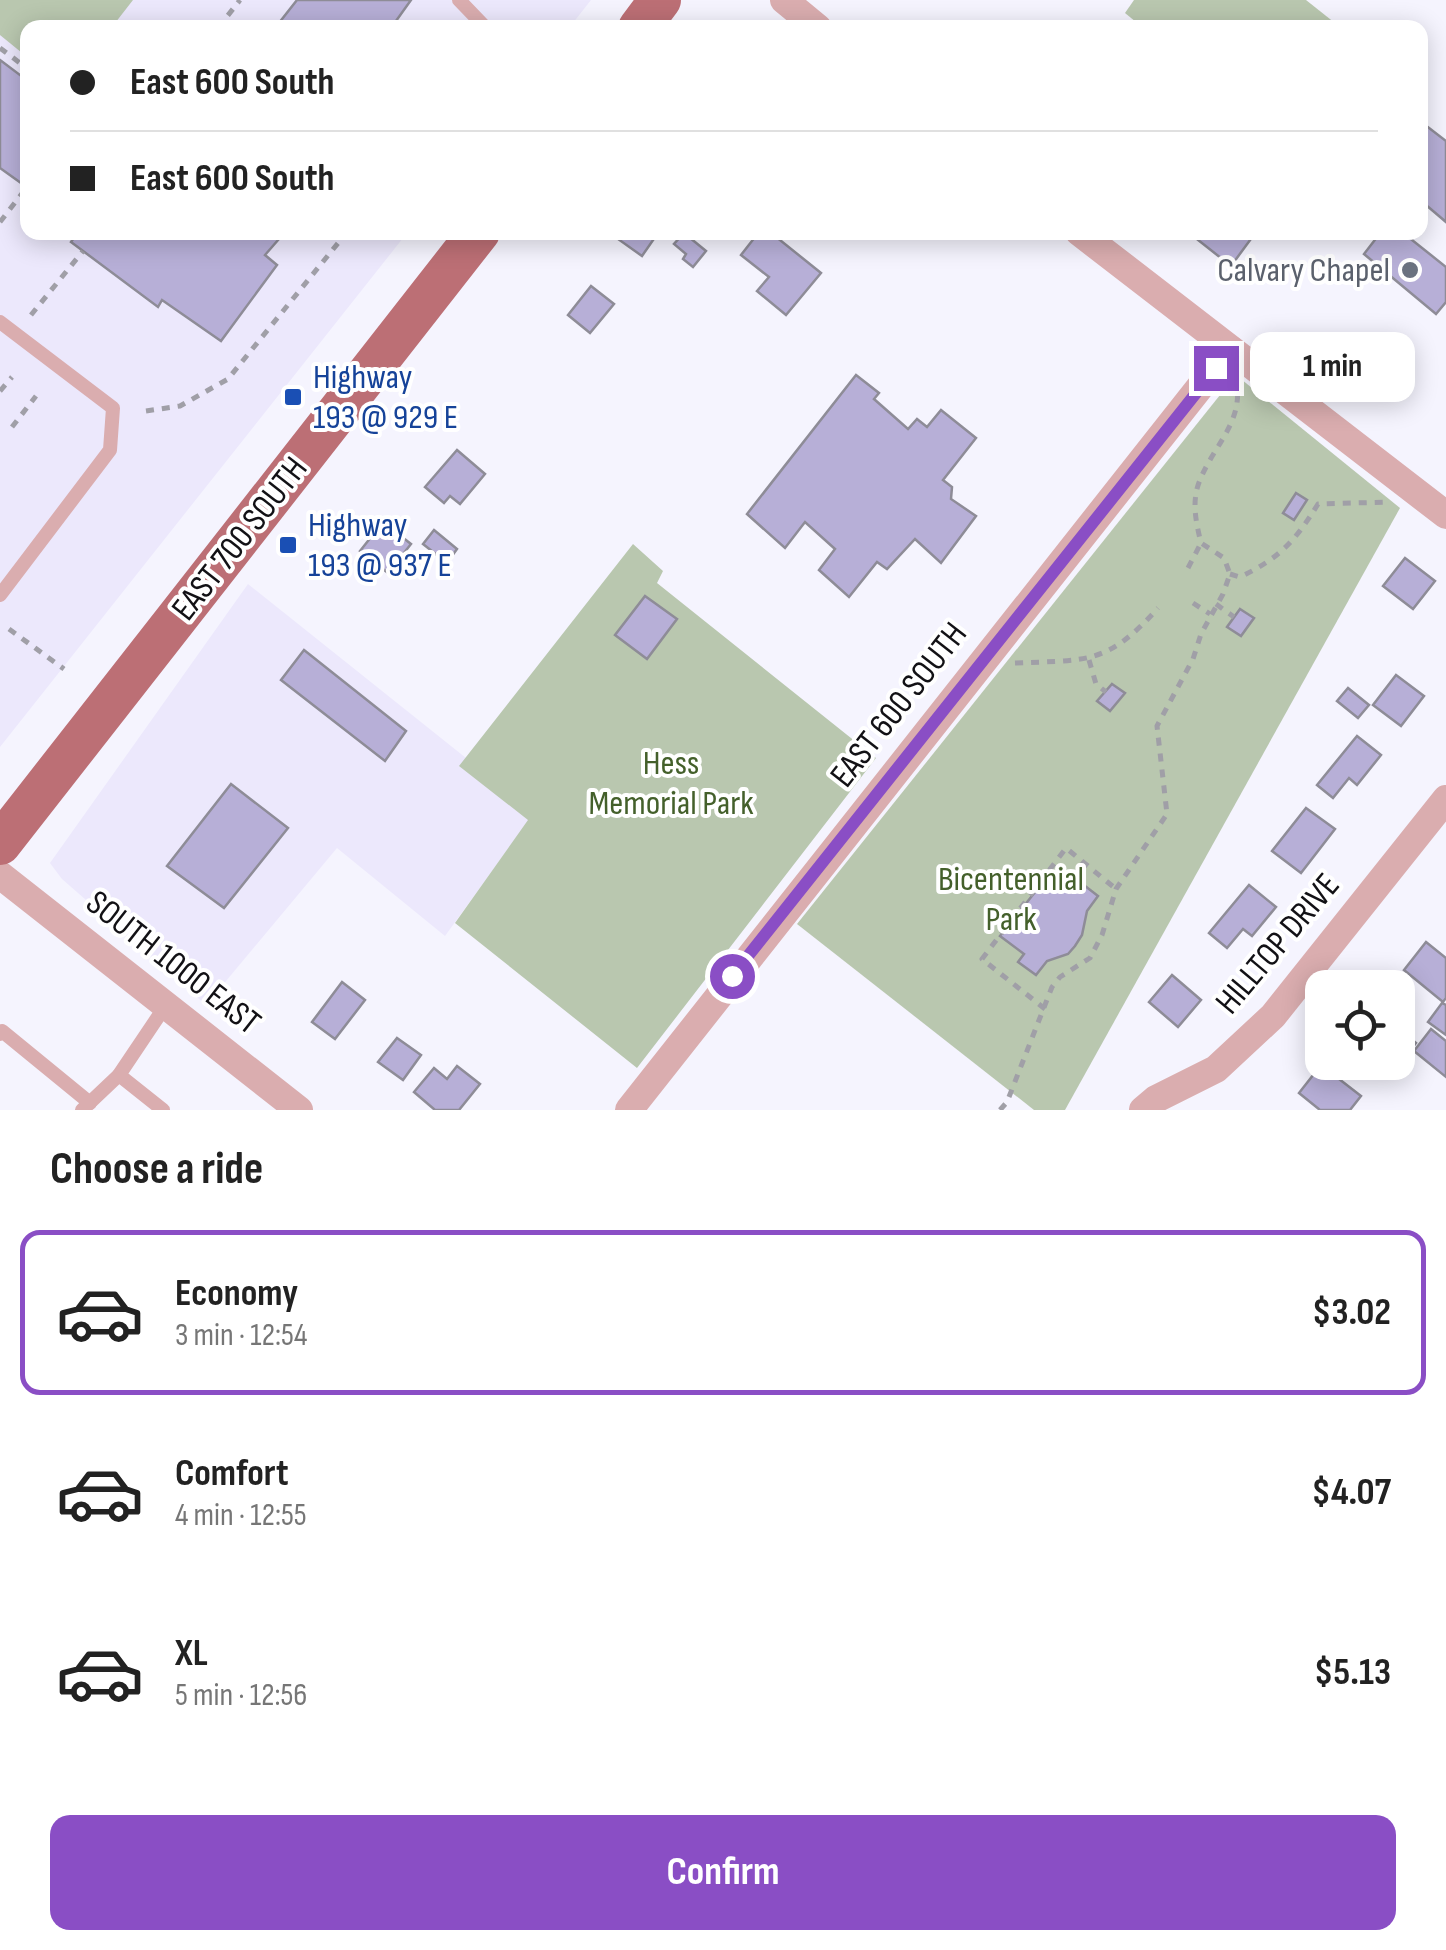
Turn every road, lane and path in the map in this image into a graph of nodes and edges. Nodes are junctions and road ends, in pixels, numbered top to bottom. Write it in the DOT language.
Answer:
graph roads {
  1 [pos="240,0"];
  2 [pos="458,0"];
  3 [pos="784,0"];
  4 [pos="224,20"];
  5 [pos="477,20"];
  6 [pos="808,20"];
  7 [pos="20,196"];
  8 [pos="0,222"];
  9 [pos="341,240"];
  10 [pos="472,240"];
  11 [pos="1088,240"];
  12 [pos="84,251"];
  13 [pos="31,315"];
  14 [pos="0,322"];
  15 [pos="1230,349"];
  16 [pos="12,377"];
  17 [pos="1237,386"];
  18 [pos="0,391"];
  19 [pos="36,396"];
  20 [pos="146,411"];
  21 [pos="12,427"];
  22 [pos="1388,504"];
  23 [pos="1302,509"];
  24 [pos="1446,515"];
  25 [pos="1311,516"];
  26 [pos="1201,543"];
  27 [pos="1188,568"];
  28 [pos="1230,574"];
  29 [pos="0,595"];
  30 [pos="1193,603"];
  31 [pos="1216,604"];
  32 [pos="1158,608"];
  33 [pos="1210,614"];
  34 [pos="1234,618"];
  35 [pos="9,629"];
  36 [pos="992,648"];
  37 [pos="1089,660"];
  38 [pos="64,669"];
  39 [pos="1106,692"];
  40 [pos="1446,799"];
  41 [pos="0,844"];
  42 [pos="0,874"];
  43 [pos="1116,888"];
  44 [pos="166,1005"];
  45 [pos="1045,1009"];
  46 [pos="0,1034"];
  47 [pos="120,1075"];
  48 [pos="86,1106"];
  49 [pos="162,1110"];
  50 [pos="299,1110"];
  51 [pos="628,1110"];
  52 [pos="1000,1110"];
  53 [pos="1144,1110"];
  1 -- 4 [label="path"];
  2 -- 5 [label="lane"];
  3 -- 6 [label="street"];
  7 -- 8 [label="path"];
  9 -- 20 [label="path"];
  10 -- 41 [label="main road, EAST 700 SOUTH"];
  11 -- 15 [label="street"];
  12 -- 13 [label="path"];
  14 -- 29 [label="lane"];
  15 -- 24 [label="street"];
  15 -- 36 [label="street, EAST 600 SOUTH"];
  16 -- 18 [label="path"];
  17 -- 26 [label="path"];
  19 -- 21 [label="path"];
  22 -- 25 [label="path"];
  23 -- 25 [label="path"];
  25 -- 28 [label="path"];
  26 -- 27 [label="path"];
  26 -- 28 [label="path"];
  28 -- 31 [label="path"];
  30 -- 33 [label="path"];
  31 -- 33 [label="path"];
  31 -- 34 [label="path"];
  32 -- 37 [label="path"];
  33 -- 43 [label="path"];
  35 -- 38 [label="path"];
  36 -- 37 [label="path"];
  36 -- 51 [label="street, EAST 600 SOUTH"];
  37 -- 39 [label="path"];
  40 -- 53 [label="street, HILLTOP DRIVE"];
  42 -- 44 [label="street, SOUTH 1000 EAST"];
  43 -- 45 [label="path"];
  43 -- 45 [label="path"];
  44 -- 47 [label="lane"];
  44 -- 50 [label="street, SOUTH 1000 EAST"];
  45 -- 52 [label="path"];
  46 -- 48 [label="lane"];
  47 -- 48 [label="lane"];
  47 -- 49 [label="lane"];
}
